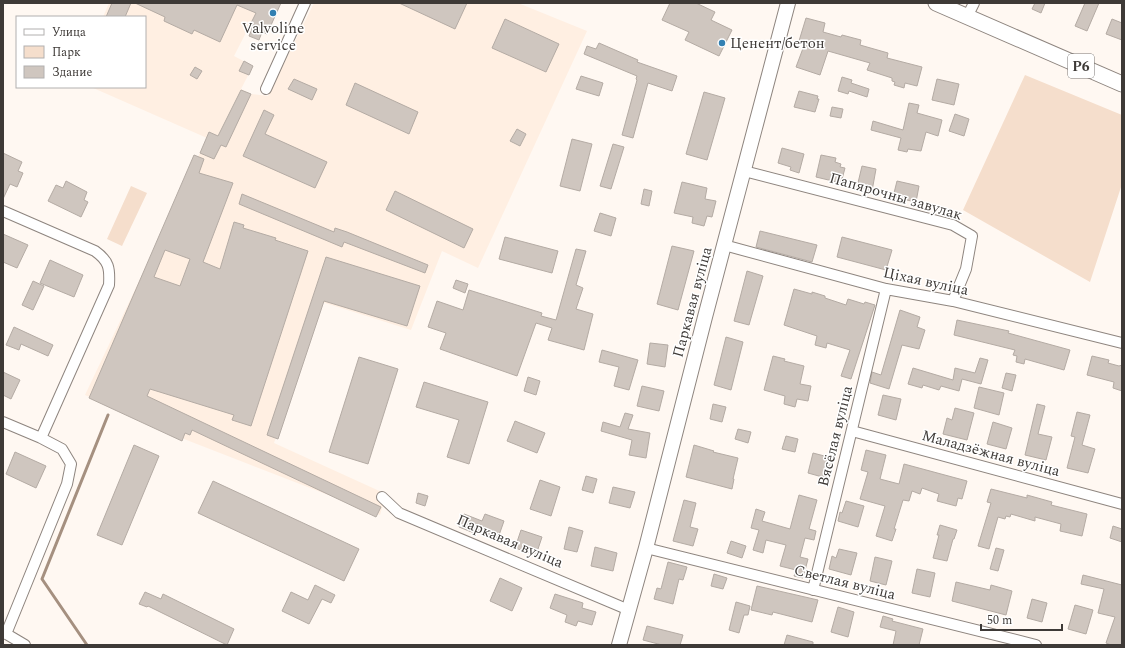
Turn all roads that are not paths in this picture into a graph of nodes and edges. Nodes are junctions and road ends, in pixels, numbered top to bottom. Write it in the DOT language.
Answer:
graph roads {
  1 [pos="305,3"];
  2 [pos="788,3"];
  3 [pos="936,3"];
  4 [pos="974,3"];
  5 [pos="967,17"];
  6 [pos="1122,84"];
  7 [pos="266,89"];
  8 [pos="744,171"];
  9 [pos="3,211"];
  10 [pos="724,245"];
  11 [pos="886,289"];
  12 [pos="953,302"];
  13 [pos="1122,343"];
  14 [pos="3,422"];
  15 [pos="852,431"];
  16 [pos="41,438"];
  17 [pos="382,497"];
  18 [pos="1122,504"];
  19 [pos="646,548"];
  20 [pos="813,590"];
  21 [pos="629,610"];
  22 [pos="4,633"];
  23 [pos="25,645"];
  24 [pos="619,645"];
  25 [pos="1036,645"];
  1 -- 7 [label="street"];
  2 -- 8 [label="street, Паркавая вуліца"];
  3 -- 5 [label="main road, Р6"];
  4 -- 5 [label="street"];
  5 -- 6 [label="main road, Р6"];
  8 -- 10 [label="street, Паркавая вуліца"];
  8 -- 12 [label="street, Папярочны завулак"];
  9 -- 16 [label="street"];
  10 -- 11 [label="street, Ціхая вуліца"];
  10 -- 19 [label="street, Паркавая вуліца"];
  11 -- 12 [label="street, Ціхая вуліца"];
  11 -- 15 [label="street, Вясёлая вуліца"];
  12 -- 13 [label="street, Ціхая вуліца"];
  14 -- 16 [label="street"];
  15 -- 18 [label="street, Маладзёжная вуліца"];
  15 -- 20 [label="street, Вясёлая вуліца"];
  16 -- 22 [label="street"];
  17 -- 21 [label="street, Паркавая вуліца"];
  19 -- 20 [label="street, Светлая вуліца"];
  19 -- 21 [label="street, Паркавая вуліца"];
  20 -- 25 [label="street, Светлая вуліца"];
  21 -- 24 [label="street, Паркавая вуліца"];
  22 -- 23 [label="street"];
}
